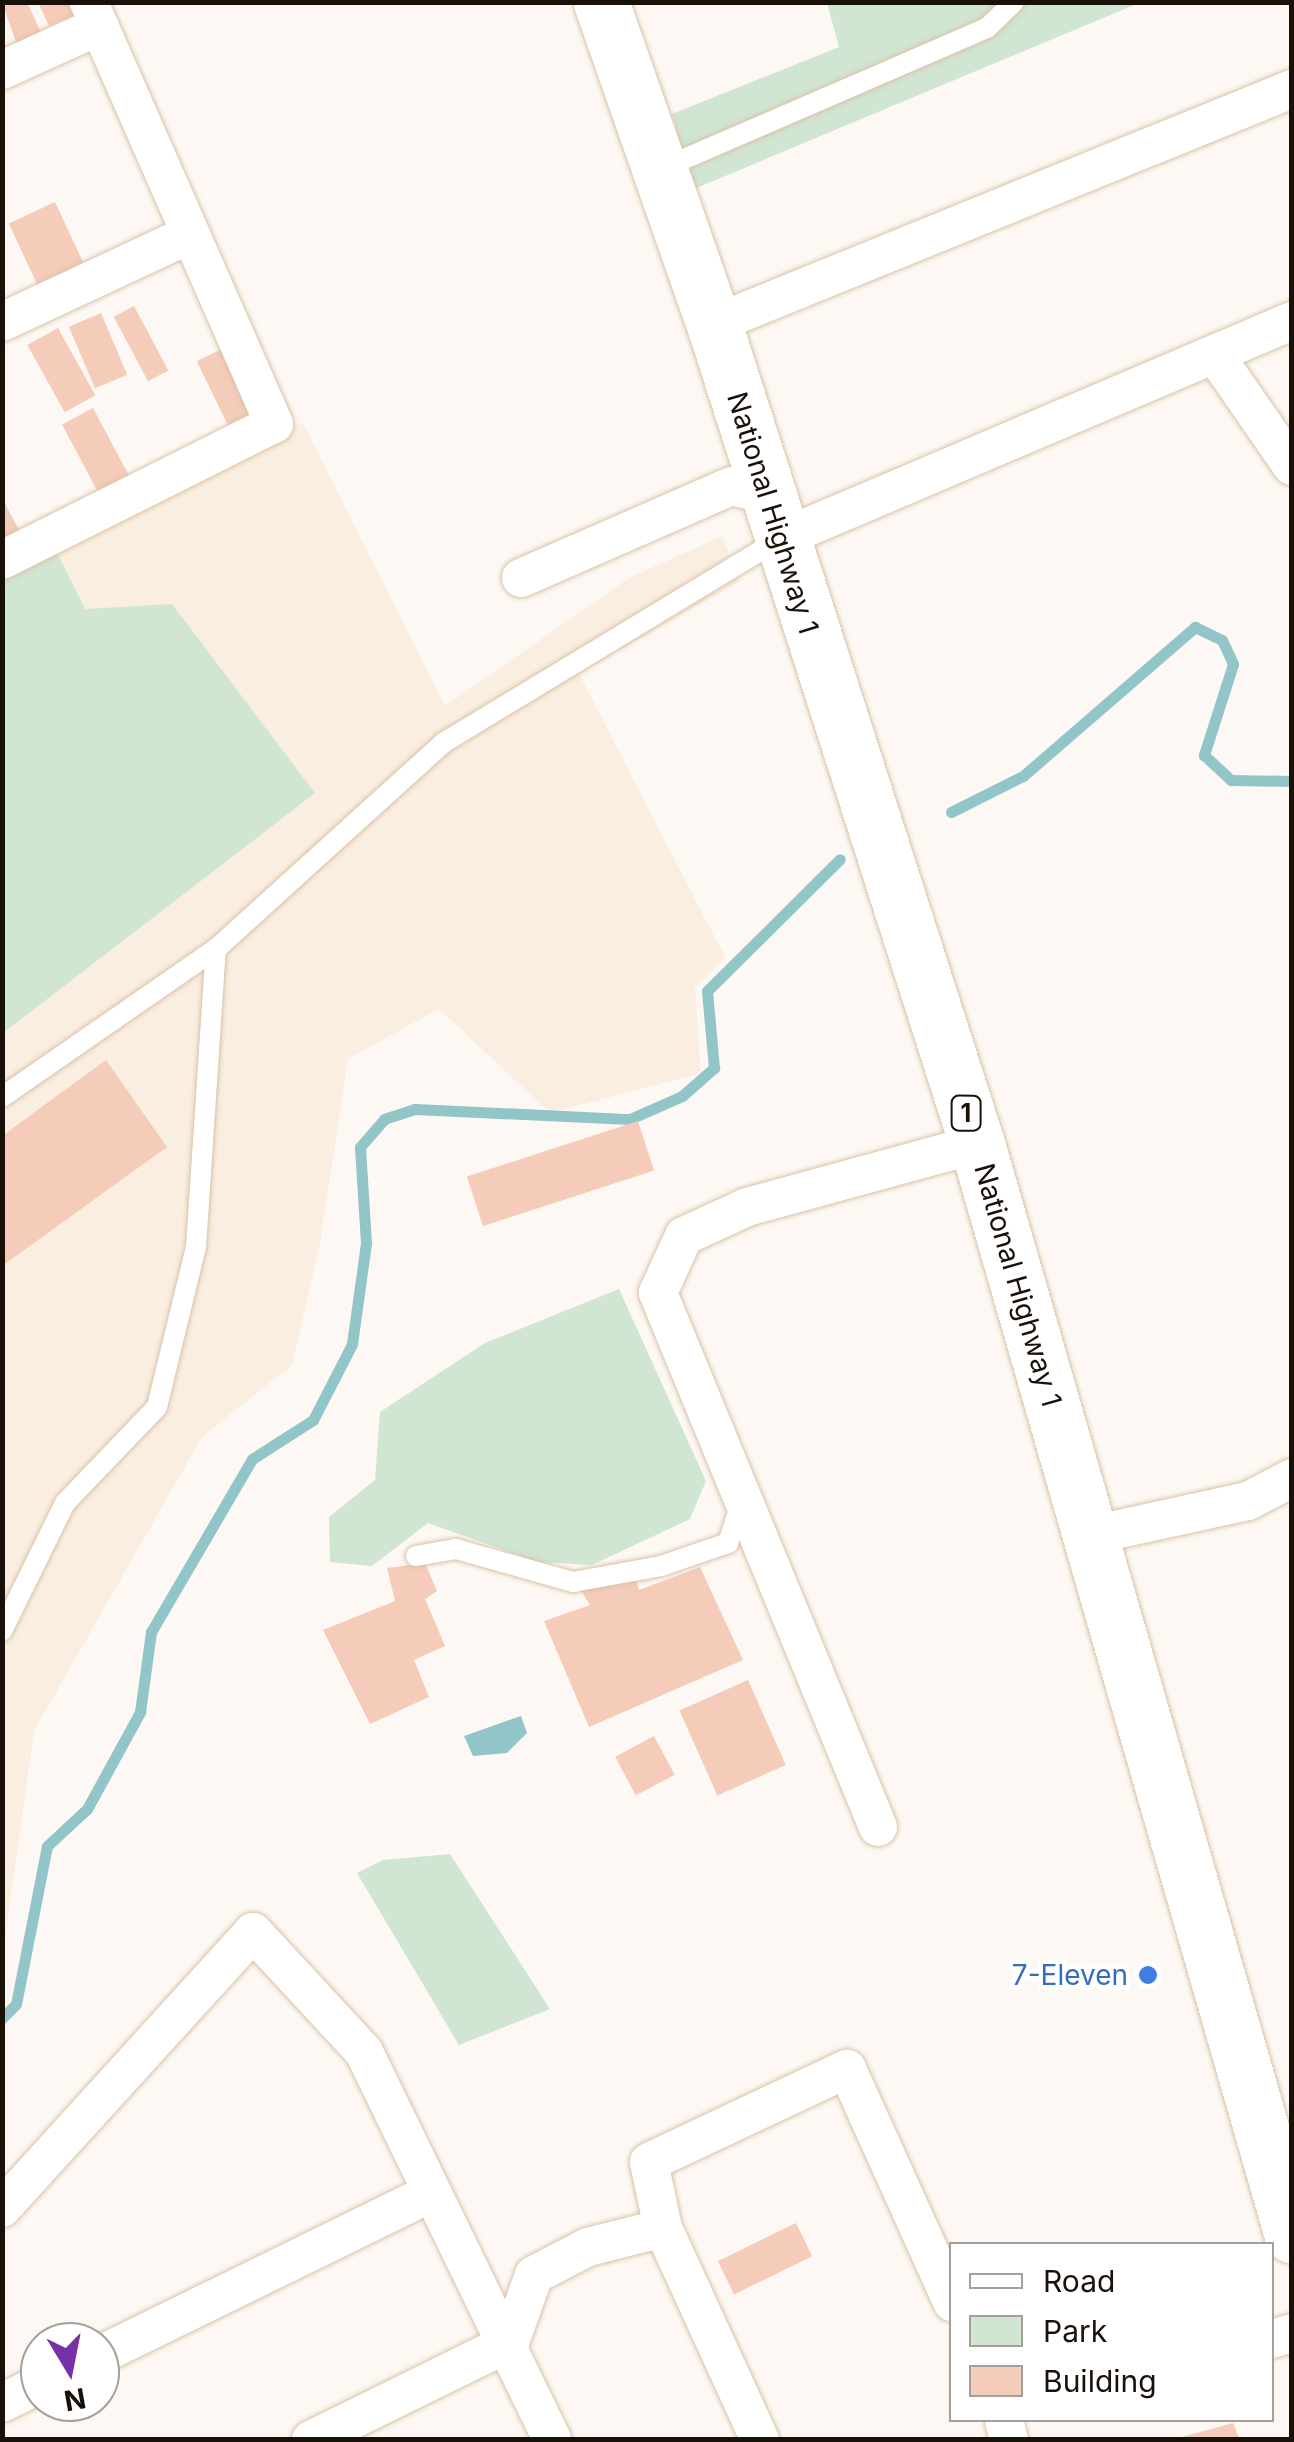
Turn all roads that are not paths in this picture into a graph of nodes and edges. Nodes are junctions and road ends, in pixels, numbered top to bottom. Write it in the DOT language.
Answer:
graph roads {
  1 [pos="601,2"];
  2 [pos="1014,2"];
  3 [pos="94,14"];
  4 [pos="2,70"];
  5 [pos="1292,89"];
  6 [pos="660,170"];
  7 [pos="191,234"];
  8 [pos="1292,321"];
  9 [pos="2,322"];
  10 [pos="714,324"];
  11 [pos="1215,355"];
  12 [pos="1292,466"];
  13 [pos="775,517"];
  14 [pos="2,560"];
  15 [pos="522,578"];
  16 [pos="216,949"];
  17 [pos="2,1097"];
  18 [pos="977,1144"];
  19 [pos="1292,1478"];
  20 [pos="741,1503"];
  21 [pos="1092,1535"];
  22 [pos="416,1556"];
  23 [pos="2,1631"];
  24 [pos="878,1827"];
  25 [pos="429,2194"];
  26 [pos="2,2208"];
  27 [pos="664,2228"];
  28 [pos="1292,2235"];
  29 [pos="949,2295"];
  30 [pos="510,2342"];
  31 [pos="120,2345"];
  32 [pos="311,2440"];
  33 [pos="552,2440"];
  34 [pos="760,2440"];
  1 -- 6 [label="highway, National Highway 1 / 1"];
  2 -- 6 [label="lane"];
  3 -- 4 [label="street"];
  3 -- 7 [label="street"];
  5 -- 10 [label="street"];
  6 -- 10 [label="highway, National Highway 1 / 1"];
  7 -- 9 [label="street"];
  7 -- 14 [label="street"];
  8 -- 11 [label="street"];
  10 -- 13 [label="highway, National Highway 1 / 1"];
  11 -- 12 [label="street"];
  11 -- 13 [label="street"];
  13 -- 15 [label="street"];
  13 -- 16 [label="lane"];
  13 -- 18 [label="highway, National Highway 1 / 1"];
  16 -- 17 [label="lane"];
  16 -- 23 [label="lane"];
  18 -- 20 [label="street"];
  18 -- 21 [label="highway, National Highway 1 / 1"];
  19 -- 21 [label="street"];
  20 -- 22 [label="lane"];
  20 -- 24 [label="street"];
  21 -- 28 [label="highway, National Highway 1 / 1"];
  25 -- 26 [label="street"];
  25 -- 30 [label="street"];
  25 -- 31 [label="street"];
  27 -- 29 [label="street"];
  27 -- 30 [label="street"];
  27 -- 34 [label="street"];
  30 -- 32 [label="street"];
  30 -- 33 [label="street"];
}
